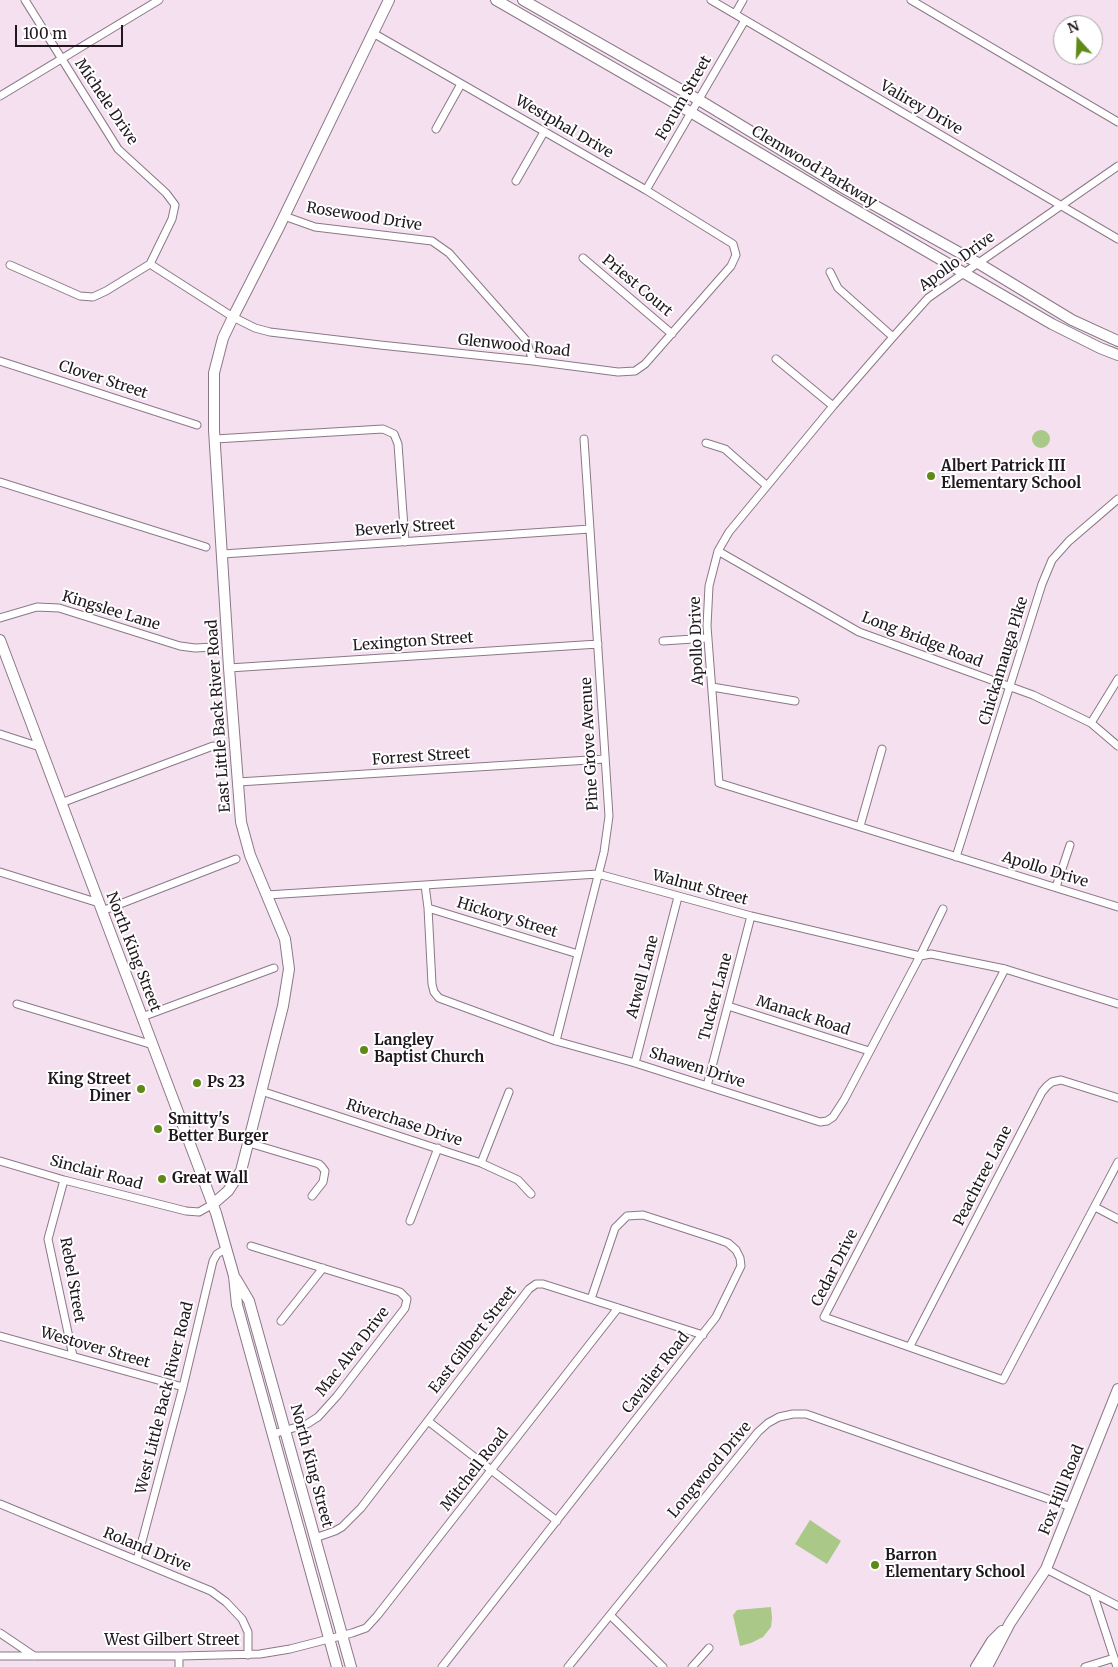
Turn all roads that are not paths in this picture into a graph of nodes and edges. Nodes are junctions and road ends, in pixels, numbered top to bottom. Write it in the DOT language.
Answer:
graph roads {
  1 [pos="25,0"];
  2 [pos="159,0"];
  3 [pos="389,0"];
  4 [pos="496,0"];
  5 [pos="523,0"];
  6 [pos="711,0"];
  7 [pos="743,0"];
  8 [pos="911,0"];
  9 [pos="735,14"];
  10 [pos="745,20"];
  11 [pos="373,33"];
  12 [pos="61,59"];
  13 [pos="461,84"];
  14 [pos="0,96"];
  15 [pos="699,100"];
  16 [pos="692,113"];
  17 [pos="1118,122"];
  18 [pos="436,129"];
  19 [pos="544,132"];
  20 [pos="1118,166"];
  21 [pos="516,181"];
  22 [pos="646,190"];
  23 [pos="1060,205"];
  24 [pos="284,216"];
  25 [pos="1118,239"];
  26 [pos="736,251"];
  27 [pos="583,258"];
  28 [pos="978,262"];
  29 [pos="150,264"];
  30 [pos="10,265"];
  31 [pos="830,272"];
  32 [pos="965,272"];
  33 [pos="233,317"];
  34 [pos="672,334"];
  35 [pos="893,337"];
  36 [pos="1118,341"];
  37 [pos="1118,355"];
  38 [pos="776,359"];
  39 [pos="533,360"];
  40 [pos="0,361"];
  41 [pos="833,406"];
  42 [pos="197,425"];
  43 [pos="215,439"];
  44 [pos="584,439"];
  45 [pos="706,443"];
  46 [pos="0,482"];
  47 [pos="767,486"];
  48 [pos="1118,499"];
  49 [pos="590,529"];
  50 [pos="405,542"];
  51 [pos="206,547"];
  52 [pos="718,551"];
  53 [pos="223,554"];
  54 [pos="0,618"];
  55 [pos="708,638"];
  56 [pos="0,640"];
  57 [pos="663,641"];
  58 [pos="598,644"];
  59 [pos="215,647"];
  60 [pos="229,668"];
  61 [pos="1118,679"];
  62 [pos="712,687"];
  63 [pos="1010,688"];
  64 [pos="795,701"];
  65 [pos="1090,723"];
  66 [pos="0,734"];
  67 [pos="213,746"];
  68 [pos="1118,746"];
  69 [pos="40,747"];
  70 [pos="882,749"];
  71 [pos="605,759"];
  72 [pos="238,782"];
  73 [pos="61,803"];
  74 [pos="860,826"];
  75 [pos="1070,844"];
  76 [pos="956,856"];
  77 [pos="236,859"];
  78 [pos="0,872"];
  79 [pos="598,874"];
  80 [pos="425,885"];
  81 [pos="1056,887"];
  82 [pos="267,895"];
  83 [pos="678,897"];
  84 [pos="100,907"];
  85 [pos="1118,907"];
  86 [pos="428,908"];
  87 [pos="943,909"];
  88 [pos="751,916"];
  89 [pos="578,954"];
  90 [pos="920,956"];
  91 [pos="274,968"];
  92 [pos="1005,969"];
  93 [pos="16,1004"];
  94 [pos="1118,1004"];
  95 [pos="728,1006"];
  96 [pos="142,1017"];
  97 [pos="556,1041"];
  98 [pos="153,1045"];
  99 [pos="869,1052"];
  100 [pos="635,1063"];
  101 [pos="707,1086"];
  102 [pos="261,1091"];
  103 [pos="509,1092"];
  104 [pos="1118,1098"];
  105 [pos="249,1142"];
  106 [pos="438,1148"];
  107 [pos="0,1161"];
  108 [pos="1118,1162"];
  109 [pos="481,1163"];
  110 [pos="64,1180"];
  111 [pos="531,1194"];
  112 [pos="312,1196"];
  113 [pos="213,1204"];
  114 [pos="1096,1207"];
  115 [pos="1118,1219"];
  116 [pos="410,1221"];
  117 [pos="251,1246"];
  118 [pos="227,1248"];
  119 [pos="323,1268"];
  120 [pos="234,1276"];
  121 [pos="591,1299"];
  122 [pos="618,1308"];
  123 [pos="281,1320"];
  124 [pos="703,1335"];
  125 [pos="0,1336"];
  126 [pos="910,1346"];
  127 [pos="73,1356"];
  128 [pos="183,1387"];
  129 [pos="1118,1390"];
  130 [pos="428,1421"];
  131 [pos="285,1430"];
  132 [pos="273,1434"];
  133 [pos="492,1470"];
  134 [pos="0,1504"];
  135 [pos="1071,1507"];
  136 [pos="557,1521"];
  137 [pos="315,1538"];
  138 [pos="137,1560"];
  139 [pos="1046,1569"];
  140 [pos="1093,1593"];
  141 [pos="1118,1606"];
  142 [pos="610,1614"];
  143 [pos="1010,1623"];
  144 [pos="0,1634"];
  145 [pos="342,1636"];
  146 [pos="329,1640"];
  147 [pos="709,1648"];
  148 [pos="248,1655"];
  149 [pos="0,1656"];
  150 [pos="34,1656"];
  151 [pos="179,1656"];
  152 [pos="1114,1658"];
  153 [pos="179,1667"];
  154 [pos="337,1667"];
  155 [pos="351,1667"];
  156 [pos="442,1667"];
  157 [pos="568,1667"];
  158 [pos="663,1667"];
  159 [pos="692,1667"];
  160 [pos="976,1667"];
  161 [pos="987,1667"];
  162 [pos="1085,1667"];
  163 [pos="1116,1667"];
  1 -- 12 [label="street, Michele Drive"];
  2 -- 12 [label="street"];
  3 -- 11 [label="street"];
  4 -- 16 [label="street, Clemwood Parkway"];
  5 -- 15 [label="street, Clemwood Parkway"];
  6 -- 9 [label="street, Valirey Drive"];
  7 -- 9 [label="street"];
  8 -- 17 [label="street"];
  9 -- 10 [label="street, Valirey Drive"];
  10 -- 15 [label="street, Forum Street"];
  10 -- 23 [label="street, Valirey Drive"];
  11 -- 13 [label="street, Westphal Drive"];
  11 -- 24 [label="street, East Little Back River Road"];
  12 -- 14 [label="street"];
  12 -- 29 [label="street, Michele Drive"];
  13 -- 18 [label="street"];
  13 -- 19 [label="street, Westphal Drive"];
  15 -- 16 [label="street, Forum Street"];
  15 -- 28 [label="street, Clemwood Parkway"];
  16 -- 22 [label="street, Forum Street"];
  16 -- 32 [label="street, Clemwood Parkway"];
  19 -- 21 [label="street"];
  19 -- 22 [label="street, Westphal Drive"];
  20 -- 23 [label="street, Apollo Drive"];
  22 -- 26 [label="street, Westphal Drive"];
  23 -- 25 [label="street, Valirey Drive"];
  23 -- 28 [label="street, Apollo Drive"];
  24 -- 33 [label="street, East Little Back River Road"];
  24 -- 39 [label="street, Rosewood Drive"];
  26 -- 34 [label="street, Glenwood Road"];
  27 -- 34 [label="street, Priest Court"];
  28 -- 32 [label="street, Apollo Drive"];
  28 -- 36 [label="street, Clemwood Parkway"];
  29 -- 30 [label="street"];
  29 -- 33 [label="street, Glenwood Road"];
  31 -- 35 [label="street"];
  32 -- 35 [label="street, Apollo Drive"];
  32 -- 37 [label="street, Clemwood Parkway"];
  33 -- 39 [label="street, Glenwood Road"];
  33 -- 43 [label="street, East Little Back River Road"];
  34 -- 39 [label="street, Glenwood Road"];
  35 -- 41 [label="street, Apollo Drive"];
  38 -- 41 [label="street"];
  40 -- 42 [label="street, Clover Street"];
  41 -- 47 [label="street, Apollo Drive"];
  43 -- 50 [label="street"];
  43 -- 53 [label="street, East Little Back River Road"];
  44 -- 49 [label="street, Pine Grove Avenue"];
  45 -- 47 [label="street"];
  46 -- 51 [label="street"];
  47 -- 52 [label="street, Apollo Drive"];
  48 -- 63 [label="street, Chickamauga Pike"];
  49 -- 50 [label="street, Beverly Street"];
  49 -- 58 [label="street, Pine Grove Avenue"];
  50 -- 53 [label="street, Beverly Street"];
  52 -- 55 [label="street, Apollo Drive"];
  52 -- 63 [label="street, Long Bridge Road"];
  53 -- 60 [label="street, East Little Back River Road"];
  54 -- 59 [label="street, Kingslee Lane"];
  55 -- 57 [label="street"];
  55 -- 62 [label="street, Apollo Drive"];
  56 -- 69 [label="street, North King Street"];
  58 -- 60 [label="street, Lexington Street"];
  58 -- 71 [label="street, Pine Grove Avenue"];
  60 -- 72 [label="street, East Little Back River Road"];
  61 -- 65 [label="street"];
  62 -- 64 [label="street"];
  62 -- 74 [label="street, Apollo Drive"];
  63 -- 65 [label="street, Long Bridge Road"];
  63 -- 76 [label="street, Chickamauga Pike"];
  65 -- 68 [label="street, Long Bridge Road"];
  66 -- 69 [label="street"];
  67 -- 73 [label="street"];
  69 -- 73 [label="street, North King Street"];
  70 -- 74 [label="street"];
  71 -- 72 [label="street, Forrest Street"];
  71 -- 79 [label="street, Pine Grove Avenue"];
  72 -- 82 [label="street, East Little Back River Road"];
  73 -- 84 [label="street, North King Street"];
  74 -- 76 [label="street, Apollo Drive"];
  75 -- 81 [label="street"];
  76 -- 81 [label="street, Apollo Drive"];
  77 -- 84 [label="street"];
  78 -- 84 [label="street"];
  79 -- 80 [label="street, Walnut Street"];
  79 -- 83 [label="street, Walnut Street"];
  79 -- 89 [label="street, Pine Grove Avenue"];
  80 -- 82 [label="street, Walnut Street"];
  80 -- 86 [label="street, Shawen Drive"];
  81 -- 85 [label="street, Apollo Drive"];
  82 -- 102 [label="street, East Little Back River Road"];
  83 -- 88 [label="street, Walnut Street"];
  83 -- 100 [label="street, Atwell Lane"];
  84 -- 96 [label="street, North King Street"];
  86 -- 89 [label="street, Hickory Street"];
  86 -- 97 [label="street, Shawen Drive"];
  87 -- 90 [label="street, Shawen Drive"];
  88 -- 90 [label="street, Walnut Street"];
  88 -- 95 [label="street, Tucker Lane"];
  89 -- 97 [label="street, Pine Grove Avenue"];
  90 -- 92 [label="street, Walnut Street"];
  90 -- 99 [label="street, Shawen Drive"];
  91 -- 96 [label="street"];
  92 -- 94 [label="street, Walnut Street"];
  92 -- 126 [label="street, Cedar Drive"];
  93 -- 98 [label="street"];
  95 -- 99 [label="street, Manack Road"];
  95 -- 101 [label="street, Tucker Lane"];
  96 -- 98 [label="street, North King Street"];
  97 -- 100 [label="street, Shawen Drive"];
  98 -- 113 [label="street, North King Street"];
  99 -- 101 [label="street, Shawen Drive"];
  100 -- 101 [label="street, Shawen Drive"];
  102 -- 105 [label="street, East Little Back River Road"];
  102 -- 106 [label="street, Riverchase Drive"];
  103 -- 109 [label="street"];
  104 -- 126 [label="street, Peachtree Lane"];
  105 -- 112 [label="street"];
  105 -- 113 [label="street, East Little Back River Road"];
  106 -- 109 [label="street, Riverchase Drive"];
  106 -- 116 [label="street"];
  107 -- 110 [label="street, Sinclair Road"];
  108 -- 114 [label="street"];
  109 -- 111 [label="street, Riverchase Drive"];
  110 -- 113 [label="street, Sinclair Road"];
  110 -- 127 [label="street, Rebel Street"];
  113 -- 118 [label="street, North King Street"];
  114 -- 115 [label="street"];
  114 -- 126 [label="street, Cedar Drive"];
  117 -- 119 [label="street, Mac Alva Drive"];
  118 -- 120 [label="street, North King Street"];
  118 -- 128 [label="street, West Little Back River Road"];
  119 -- 123 [label="street"];
  119 -- 131 [label="street, Mac Alva Drive"];
  120 -- 131 [label="street, North King Street"];
  120 -- 132 [label="street, North King Street"];
  121 -- 122 [label="street, East Gilbert Street"];
  121 -- 124 [label="street, Cavalier Road"];
  121 -- 130 [label="street, East Gilbert Street"];
  122 -- 124 [label="street, East Gilbert Street"];
  122 -- 133 [label="street, Mitchell Road"];
  124 -- 136 [label="street, Cavalier Road"];
  125 -- 127 [label="street, Westover Street"];
  127 -- 128 [label="street, Westover Street"];
  128 -- 138 [label="street, West Little Back River Road"];
  129 -- 135 [label="street, Fox Hill Road"];
  130 -- 133 [label="street"];
  130 -- 137 [label="street, East Gilbert Street"];
  131 -- 132 [label="street, Mac Alva Drive"];
  131 -- 137 [label="street, North King Street"];
  132 -- 146 [label="street, North King Street"];
  133 -- 136 [label="street"];
  133 -- 145 [label="street, Mitchell Road"];
  134 -- 138 [label="street, Roland Drive"];
  135 -- 139 [label="street, Fox Hill Road"];
  135 -- 142 [label="street, Longwood Drive"];
  136 -- 156 [label="street, Cavalier Road"];
  137 -- 145 [label="street, North King Street"];
  138 -- 148 [label="street, Roland Drive"];
  139 -- 140 [label="street"];
  139 -- 143 [label="street, Fox Hill Road"];
  140 -- 141 [label="street"];
  140 -- 152 [label="street"];
  142 -- 157 [label="street, Longwood Drive"];
  142 -- 158 [label="street"];
  143 -- 160 [label="street, Fox Hill Road"];
  143 -- 161 [label="street, Fox Hill Road"];
  144 -- 150 [label="street"];
  145 -- 146 [label="street, West Gilbert Street"];
  145 -- 155 [label="street, North King Street"];
  146 -- 148 [label="street, West Gilbert Street"];
  146 -- 154 [label="street, North King Street"];
  147 -- 159 [label="street"];
  148 -- 151 [label="street, West Gilbert Street"];
  149 -- 150 [label="street, West Gilbert Street"];
  150 -- 151 [label="street, West Gilbert Street"];
  151 -- 153 [label="street"];
  152 -- 162 [label="street"];
  152 -- 163 [label="street"];
}
